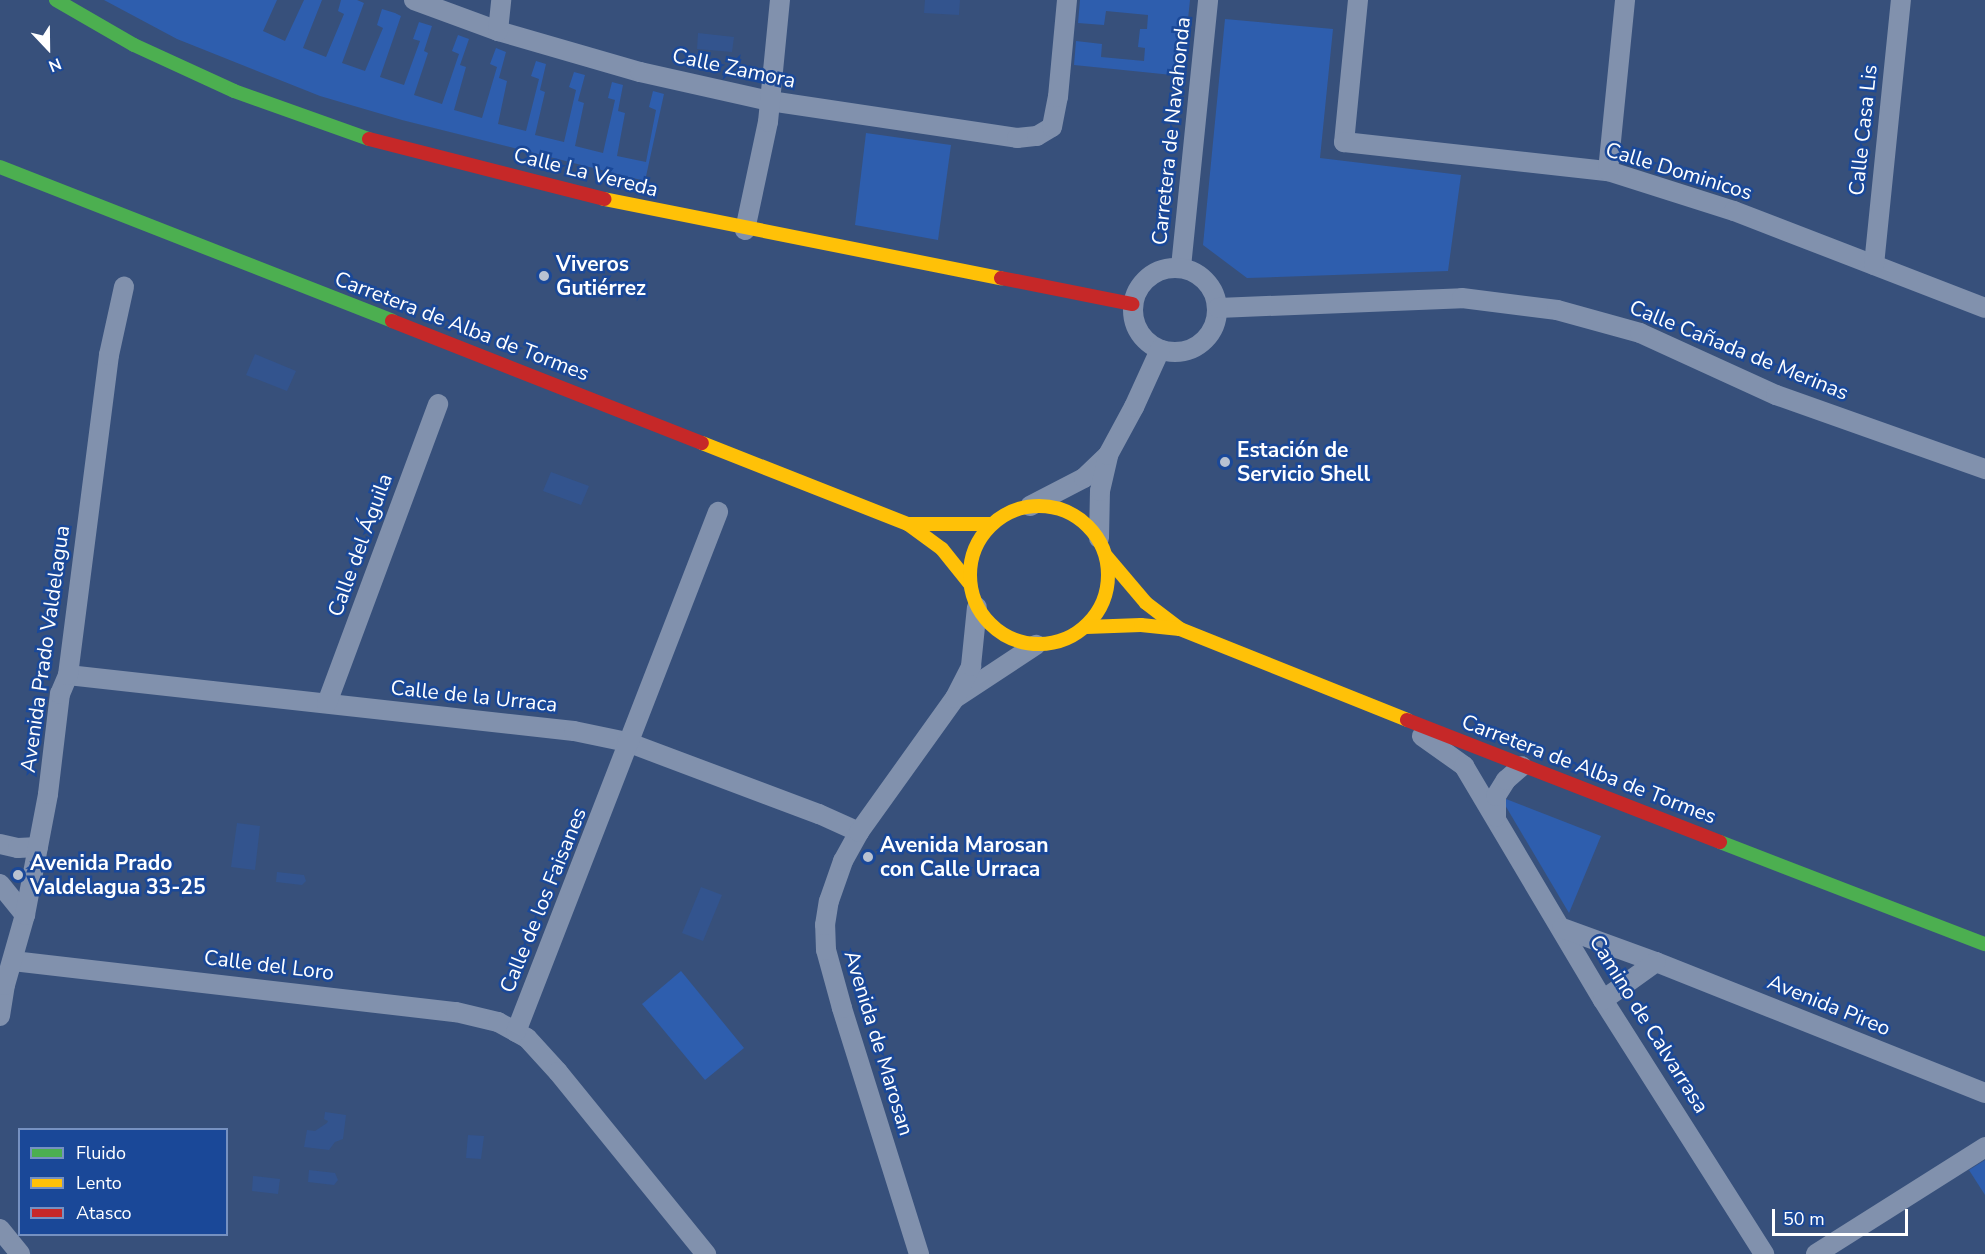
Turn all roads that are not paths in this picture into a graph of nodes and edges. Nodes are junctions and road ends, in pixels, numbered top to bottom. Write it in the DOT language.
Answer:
graph roads {
  1 [pos="56,0"];
  2 [pos="414,0"];
  3 [pos="501,0"];
  4 [pos="780,0"];
  5 [pos="1067,0"];
  6 [pos="1208,0"];
  7 [pos="1358,0"];
  8 [pos="1625,0"];
  9 [pos="1901,0"];
  10 [pos="498,31"];
  11 [pos="770,101"];
  12 [pos="0,167"];
  13 [pos="1608,171"];
  14 [pos="745,230"];
  15 [pos="1874,265"];
  16 [pos="1181,267"];
  17 [pos="124,286"];
  18 [pos="1132,304"];
  19 [pos="1218,308"];
  20 [pos="1985,308"];
  21 [pos="1160,350"];
  22 [pos="438,404"];
  23 [pos="1108,455"];
  24 [pos="1985,469"];
  25 [pos="1030,506"];
  26 [pos="718,512"];
  27 [pos="908,524"];
  28 [pos="991,524"];
  29 [pos="1099,538"];
  30 [pos="1107,557"];
  31 [pos="970,584"];
  32 [pos="977,607"];
  33 [pos="1086,627"];
  34 [pos="1180,629"];
  35 [pos="1036,645"];
  36 [pos="68,675"];
  37 [pos="954,698"];
  38 [pos="327,703"];
  39 [pos="1382,710"];
  40 [pos="627,742"];
  41 [pos="1522,766"];
  42 [pos="1496,818"];
  43 [pos="859,832"];
  44 [pos="0,844"];
  45 [pos="38,847"];
  46 [pos="0,884"];
  47 [pos="25,915"];
  48 [pos="1562,928"];
  49 [pos="1985,944"];
  50 [pos="13,961"];
  51 [pos="1656,962"];
  52 [pos="1604,1000"];
  53 [pos="0,1016"];
  54 [pos="516,1032"];
  55 [pos="1985,1092"];
  56 [pos="1985,1147"];
  57 [pos="0,1229"];
  58 [pos="0,1244"];
  59 [pos="1,1254"];
  60 [pos="20,1254"];
  61 [pos="706,1254"];
  62 [pos="919,1254"];
  63 [pos="1764,1254"];
  64 [pos="1816,1254"];
  1 -- 14 [label="main road, Calle La Vereda"];
  2 -- 10 [label="street, Calle Zamora"];
  3 -- 10 [label="street"];
  4 -- 11 [label="street"];
  5 -- 11 [label="street, Calle Zamora"];
  6 -- 16 [label="street, Carretera de Navahonda"];
  7 -- 13 [label="street, Calle Dominicos"];
  8 -- 13 [label="street"];
  9 -- 15 [label="street, Calle Casa Lis"];
  10 -- 11 [label="street, Calle Zamora"];
  11 -- 14 [label="street"];
  12 -- 27 [label="main road, Carretera de Alba de Tormes"];
  13 -- 15 [label="street, Calle Dominicos"];
  14 -- 18 [label="main road, Calle La Vereda"];
  15 -- 20 [label="street, Calle Dominicos"];
  16 -- 18 [label="street"];
  16 -- 19 [label="street"];
  17 -- 36 [label="street, Avenida Prado Valdelagua"];
  18 -- 21 [label="street"];
  19 -- 21 [label="street"];
  19 -- 24 [label="street, Calle Cañada de Merinas"];
  21 -- 23 [label="street"];
  22 -- 38 [label="street, Calle del Águila"];
  23 -- 25 [label="street"];
  23 -- 29 [label="street"];
  25 -- 28 [label="main road"];
  25 -- 29 [label="main road"];
  26 -- 40 [label="street, Calle de los Faisanes"];
  27 -- 28 [label="main road, Carretera de Alba de Tormes"];
  27 -- 31 [label="main road, Carretera de Alba de Tormes"];
  28 -- 31 [label="main road"];
  29 -- 30 [label="main road"];
  30 -- 33 [label="main road"];
  30 -- 34 [label="main road, Carretera de Alba de Tormes"];
  31 -- 32 [label="main road"];
  32 -- 35 [label="main road"];
  32 -- 37 [label="street, Avenida de Marosan"];
  33 -- 34 [label="main road, Carretera de Alba de Tormes"];
  33 -- 35 [label="main road"];
  34 -- 39 [label="main road, Carretera de Alba de Tormes"];
  35 -- 37 [label="street, Avenida de Marosan"];
  36 -- 38 [label="street, Calle de la Urraca"];
  36 -- 45 [label="street, Avenida Prado Valdelagua"];
  37 -- 43 [label="street, Avenida de Marosan"];
  38 -- 40 [label="street, Calle de la Urraca"];
  39 -- 41 [label="main road, Carretera de Alba de Tormes"];
  39 -- 42 [label="street, Camino de Calvarrasa"];
  40 -- 43 [label="street, Calle de la Urraca"];
  40 -- 54 [label="street, Calle de los Faisanes"];
  41 -- 42 [label="street"];
  41 -- 49 [label="main road, Carretera de Alba de Tormes"];
  42 -- 48 [label="street, Camino de Calvarrasa"];
  43 -- 62 [label="street, Avenida de Marosan"];
  44 -- 45 [label="street"];
  45 -- 47 [label="street, Avenida Prado Valdelagua"];
  46 -- 47 [label="street"];
  47 -- 50 [label="street, Avenida Prado Valdelagua"];
  48 -- 51 [label="street, Avenida Pireo"];
  48 -- 52 [label="street, Camino de Calvarrasa"];
  50 -- 53 [label="street, Avenida Prado Valdelagua"];
  50 -- 54 [label="street, Calle del Loro"];
  51 -- 52 [label="street"];
  51 -- 55 [label="street, Avenida Pireo"];
  52 -- 63 [label="street, Camino de Calvarrasa"];
  54 -- 61 [label="street"];
  56 -- 64 [label="street"];
  57 -- 60 [label="street"];
  58 -- 59 [label="street"];
}
